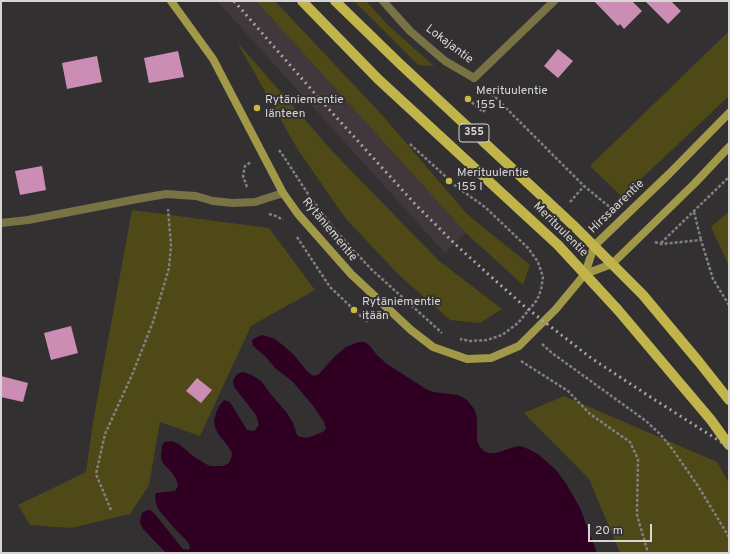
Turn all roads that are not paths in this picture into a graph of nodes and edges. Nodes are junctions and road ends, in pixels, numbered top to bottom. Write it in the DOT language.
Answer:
graph roads {
  1 [pos="171,1"];
  2 [pos="302,1"];
  3 [pos="335,1"];
  4 [pos="383,1"];
  5 [pos="554,1"];
  6 [pos="729,113"];
  7 [pos="729,147"];
  8 [pos="283,193"];
  9 [pos="1,223"];
  10 [pos="594,246"];
  11 [pos="612,264"];
  12 [pos="585,274"];
  13 [pos="729,400"];
  14 [pos="729,444"];
  1 -- 8 [label="street, Rytäniementie"];
  2 -- 12 [label="main road, Merituulentie / 355"];
  3 -- 10 [label="main road, Merituulentie / 355"];
  4 -- 5 [label="street, Lokajantie"];
  6 -- 10 [label="street, Hirssaarentie"];
  7 -- 11 [label="street"];
  8 -- 9 [label="street"];
  8 -- 12 [label="street, Rytäniementie"];
  10 -- 11 [label="main road, Merituulentie / 355"];
  10 -- 12 [label="street, Hirssaarentie"];
  11 -- 12 [label="street"];
  11 -- 13 [label="main road, Merituulentie / 355"];
  12 -- 14 [label="main road, Merituulentie / 355"];
}
